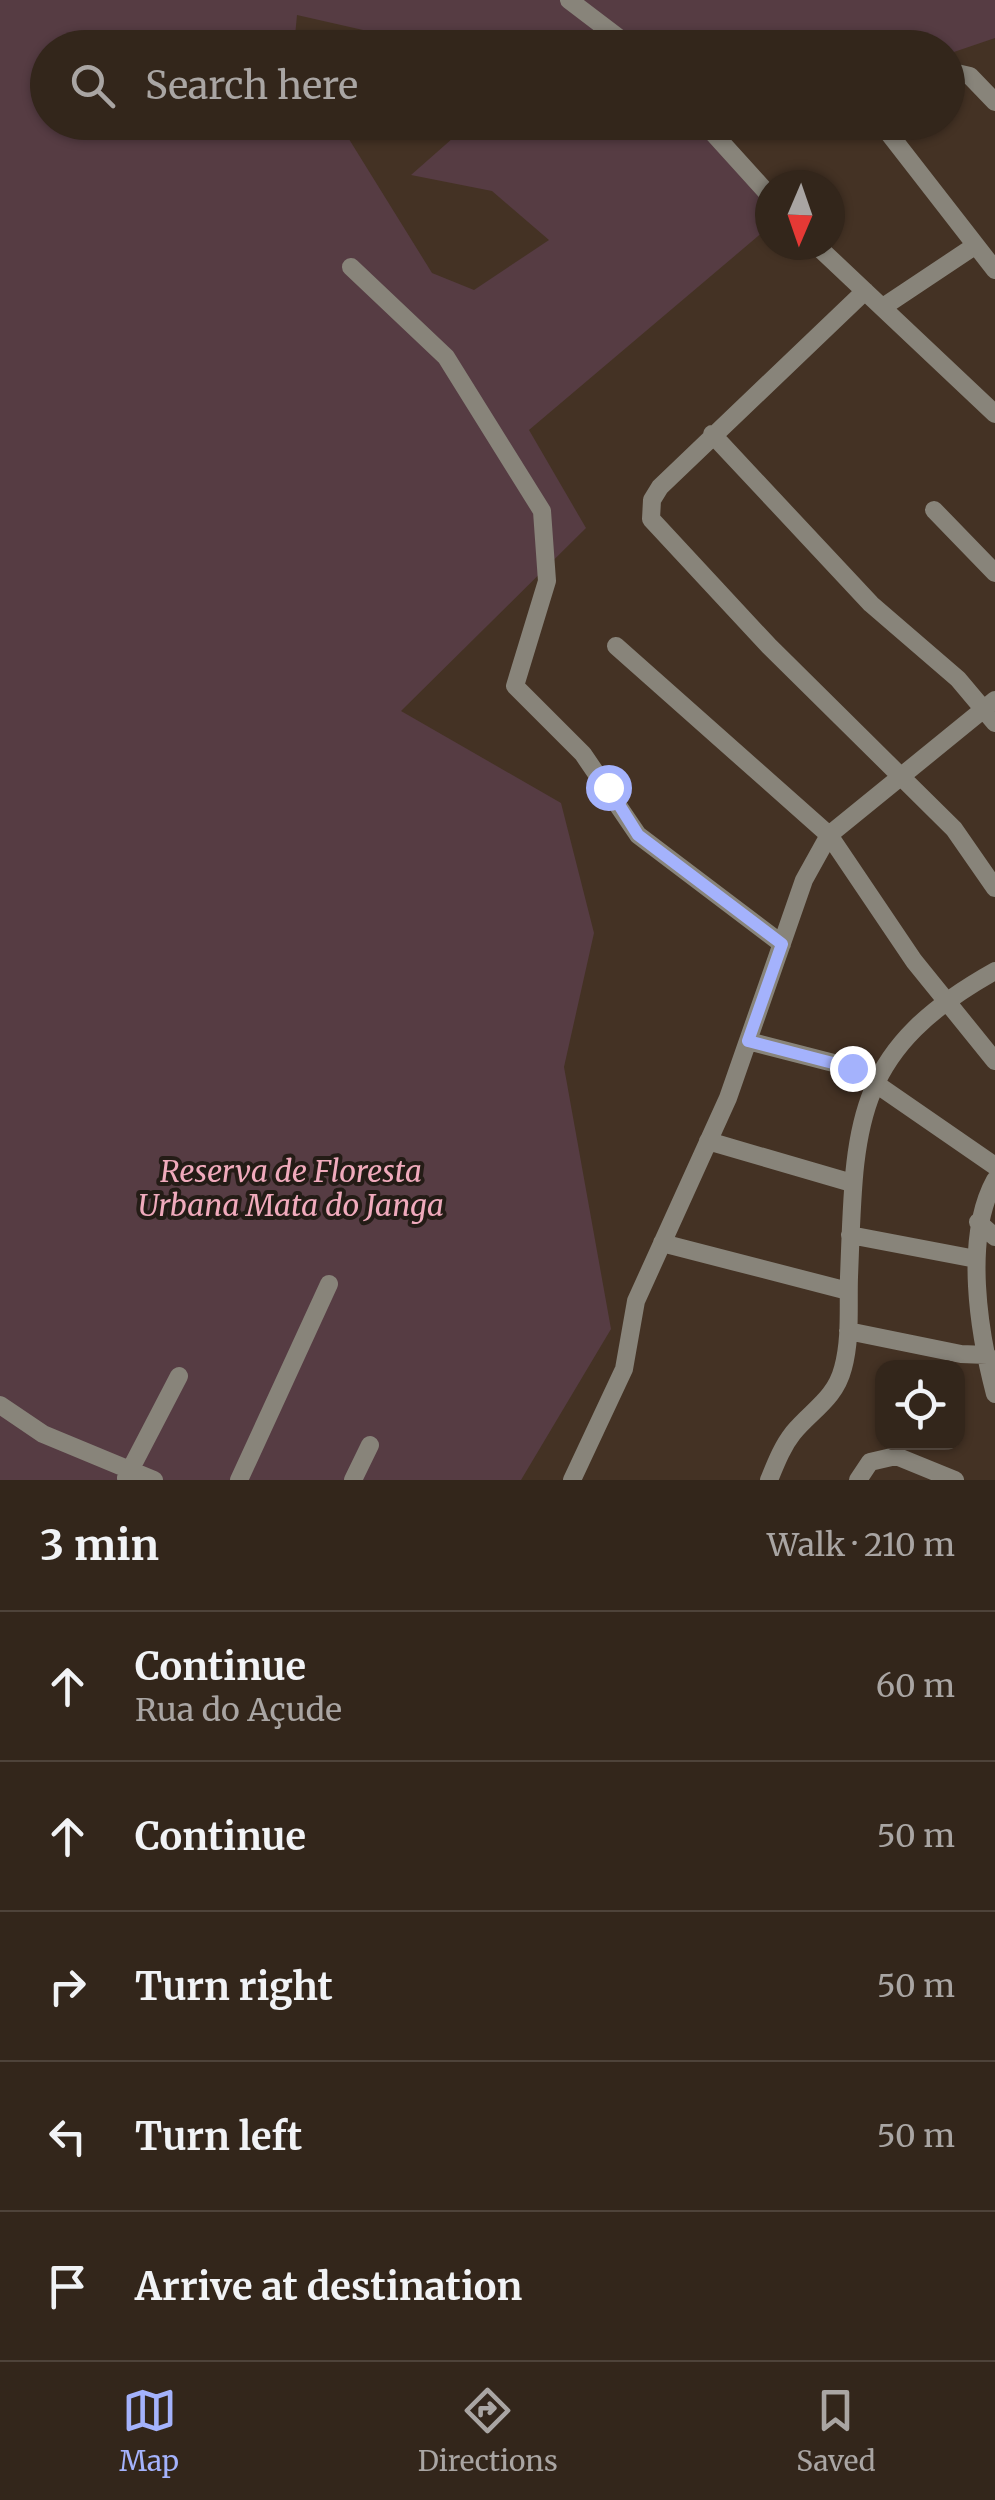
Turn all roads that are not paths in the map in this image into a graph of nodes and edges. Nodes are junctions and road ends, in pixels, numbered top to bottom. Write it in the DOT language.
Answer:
graph roads {
  1 [pos="570,0"];
  2 [pos="609,30"];
  3 [pos="965,75"];
  4 [pos="995,102"];
  5 [pos="719,140"];
  6 [pos="893,140"];
  7 [pos="755,179"];
  8 [pos="973,247"];
  9 [pos="832,260"];
  10 [pos="352,267"];
  11 [pos="995,270"];
  12 [pos="865,291"];
  13 [pos="883,308"];
  14 [pos="994,410"];
  15 [pos="712,434"];
  16 [pos="934,510"];
  17 [pos="995,573"];
  18 [pos="616,646"];
  19 [pos="991,711"];
  20 [pos="899,776"];
  21 [pos="828,835"];
  22 [pos="995,888"];
  23 [pos="782,944"];
  24 [pos="995,971"];
  25 [pos="943,1000"];
  26 [pos="748,1041"];
  27 [pos="995,1061"];
  28 [pos="877,1081"];
  29 [pos="708,1141"];
  30 [pos="995,1166"];
  31 [pos="995,1180"];
  32 [pos="852,1183"];
  33 [pos="978,1222"];
  34 [pos="850,1235"];
  35 [pos="995,1237"];
  36 [pos="662,1243"];
  37 [pos="976,1259"];
  38 [pos="328,1284"];
  39 [pos="848,1291"];
  40 [pos="848,1330"];
  41 [pos="988,1354"];
  42 [pos="179,1376"];
  43 [pos="995,1394"];
  44 [pos="0,1405"];
  45 [pos="370,1445"];
  46 [pos="127,1475"];
  47 [pos="154,1480"];
  48 [pos="239,1480"];
  49 [pos="352,1480"];
  50 [pos="572,1480"];
  51 [pos="770,1480"];
  52 [pos="858,1480"];
  53 [pos="955,1480"];
  1 -- 2 [label="street"];
  3 -- 4 [label="street"];
  5 -- 7 [label="street"];
  6 -- 8 [label="street"];
  8 -- 11 [label="street"];
  8 -- 13 [label="street"];
  9 -- 12 [label="street"];
  10 -- 23 [label="street"];
  12 -- 13 [label="street"];
  12 -- 15 [label="street"];
  13 -- 14 [label="street"];
  15 -- 19 [label="street"];
  15 -- 20 [label="street"];
  16 -- 17 [label="street"];
  18 -- 21 [label="street"];
  19 -- 20 [label="street"];
  20 -- 21 [label="street"];
  20 -- 22 [label="street"];
  21 -- 23 [label="street"];
  21 -- 25 [label="street"];
  23 -- 26 [label="street"];
  24 -- 25 [label="street"];
  25 -- 27 [label="street"];
  25 -- 28 [label="street"];
  26 -- 28 [label="street"];
  26 -- 29 [label="street"];
  28 -- 30 [label="street"];
  28 -- 32 [label="street"];
  29 -- 32 [label="street"];
  29 -- 36 [label="street"];
  31 -- 33 [label="street"];
  32 -- 34 [label="street"];
  33 -- 35 [label="street"];
  33 -- 37 [label="street"];
  34 -- 37 [label="street"];
  34 -- 39 [label="street"];
  36 -- 39 [label="street"];
  36 -- 50 [label="street"];
  37 -- 41 [label="street"];
  38 -- 48 [label="street"];
  39 -- 40 [label="street"];
  40 -- 41 [label="street"];
  40 -- 51 [label="street"];
  41 -- 43 [label="street"];
  42 -- 46 [label="street"];
  44 -- 46 [label="street"];
  45 -- 49 [label="street"];
  46 -- 47 [label="street"];
  52 -- 53 [label="street"];
}
